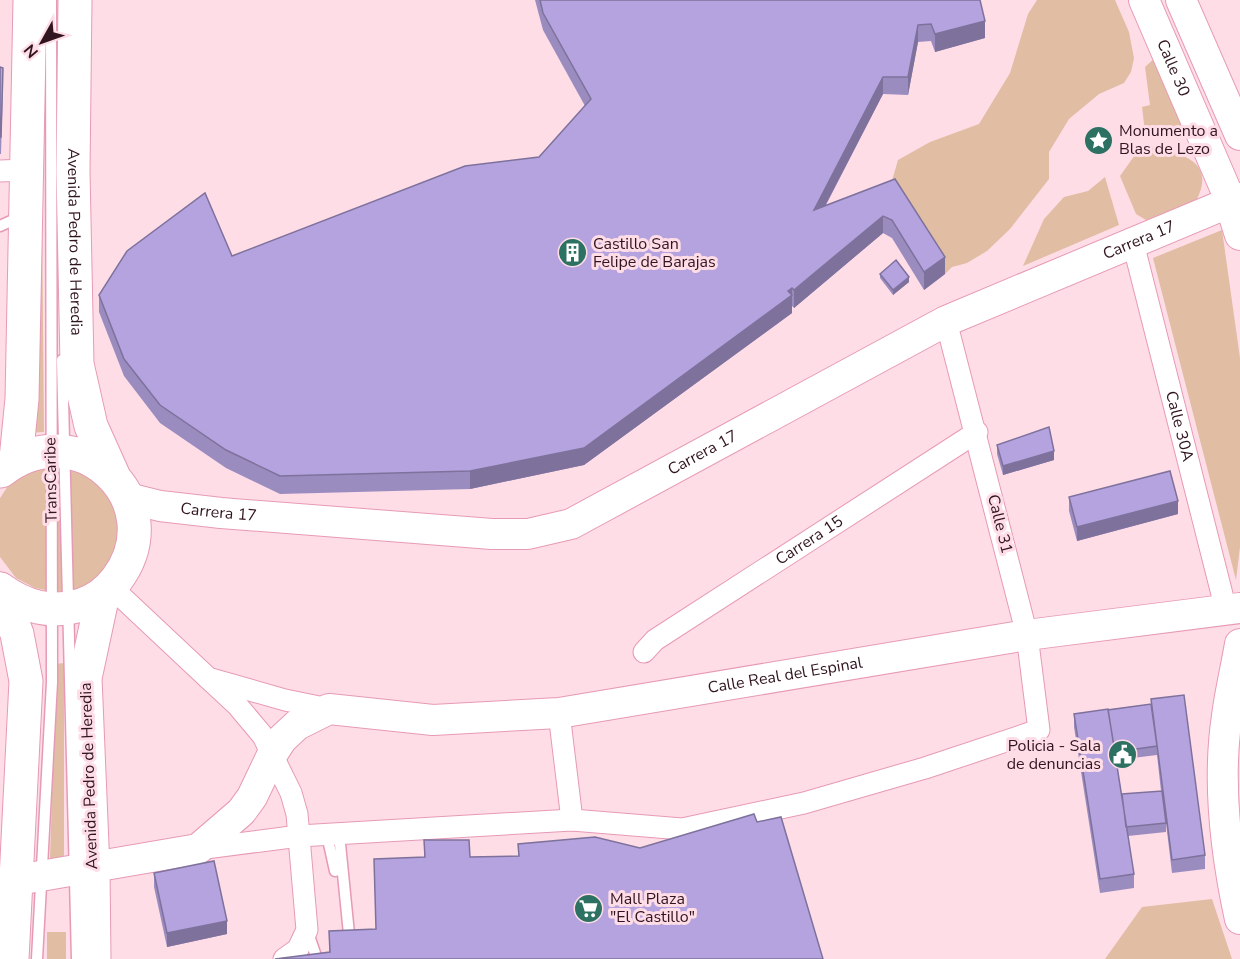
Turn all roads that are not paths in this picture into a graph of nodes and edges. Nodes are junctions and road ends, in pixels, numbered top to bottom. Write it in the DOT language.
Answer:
graph roads {
  1 [pos="30,0"];
  2 [pos="51,0"];
  3 [pos="64,0"];
  4 [pos="75,0"];
  5 [pos="1144,0"];
  6 [pos="1181,0"];
  7 [pos="1240,135"];
  8 [pos="13,170"];
  9 [pos="1235,200"];
  10 [pos="12,220"];
  11 [pos="1240,235"];
  12 [pos="1133,243"];
  13 [pos="946,321"];
  14 [pos="977,432"];
  15 [pos="58,450"];
  16 [pos="8,466"];
  17 [pos="121,487"];
  18 [pos="0,589"];
  19 [pos="107,591"];
  20 [pos="1233,609"];
  21 [pos="60,610"];
  22 [pos="1027,635"];
  23 [pos="1240,644"];
  24 [pos="644,652"];
  25 [pos="208,678"];
  26 [pos="329,709"];
  27 [pos="558,713"];
  28 [pos="273,753"];
  29 [pos="572,820"];
  30 [pos="333,834"];
  31 [pos="299,836"];
  32 [pos="198,849"];
  33 [pos="85,870"];
  34 [pos="335,871"];
  35 [pos="18,880"];
  36 [pos="1240,919"];
  37 [pos="307,930"];
  38 [pos="350,944"];
  39 [pos="12,959"];
  40 [pos="37,959"];
  41 [pos="77,959"];
  42 [pos="94,959"];
  43 [pos="284,959"];
  44 [pos="316,959"];
  1 -- 8 [label="highway"];
  2 -- 15 [label="lane, TransCaribe"];
  3 -- 15 [label="lane, TransCaribe"];
  4 -- 17 [label="highway, Avenida Pedro de Heredia"];
  5 -- 9 [label="main road, Calle 30"];
  6 -- 7 [label="main road, Calle 30"];
  8 -- 10 [label="highway"];
  9 -- 11 [label="main road, Calle 30"];
  9 -- 12 [label="main road, Carrera 17"];
  10 -- 16 [label="highway"];
  12 -- 13 [label="main road, Carrera 17"];
  12 -- 20 [label="street, Calle 30A"];
  13 -- 14 [label="street, Calle 31"];
  13 -- 17 [label="main road, Carrera 17"];
  14 -- 22 [label="street, Calle 31"];
  14 -- 24 [label="street, Carrera 15"];
  15 -- 16 [label="highway"];
  15 -- 17 [label="highway"];
  15 -- 21 [label="lane, TransCaribe"];
  17 -- 19 [label="highway, Avenida Pedro de Heredia"];
  18 -- 21 [label="highway"];
  18 -- 35 [label="highway"];
  19 -- 21 [label="highway"];
  19 -- 25 [label="street, Calle Real del Espinal"];
  19 -- 33 [label="highway, Avenida Pedro de Heredia"];
  20 -- 22 [label="main road, Calle Real del Espinal"];
  21 -- 33 [label="lane, TransCaribe"];
  21 -- 35 [label="lane, TransCaribe"];
  22 -- 27 [label="main road, Calle Real del Espinal"];
  22 -- 29 [label="street, Calle 31"];
  23 -- 36 [label="main road"];
  25 -- 26 [label="street, Calle Real del Espinal"];
  25 -- 28 [label="street, Calle Real del Espinal"];
  26 -- 27 [label="main road, Calle Real del Espinal"];
  26 -- 28 [label="main road"];
  27 -- 29 [label="street"];
  28 -- 31 [label="street, Calle Real del Espinal"];
  28 -- 32 [label="main road"];
  29 -- 30 [label="street"];
  30 -- 31 [label="street"];
  30 -- 34 [label="lane"];
  30 -- 38 [label="lane"];
  31 -- 32 [label="street"];
  31 -- 37 [label="street, Calle Real del Espinal"];
  32 -- 33 [label="main road"];
  33 -- 35 [label="main road"];
  33 -- 41 [label="lane, TransCaribe"];
  33 -- 42 [label="highway, Avenida Pedro de Heredia"];
  35 -- 39 [label="highway"];
  35 -- 40 [label="lane, TransCaribe"];
  37 -- 43 [label="street"];
  37 -- 44 [label="lane"];
}
